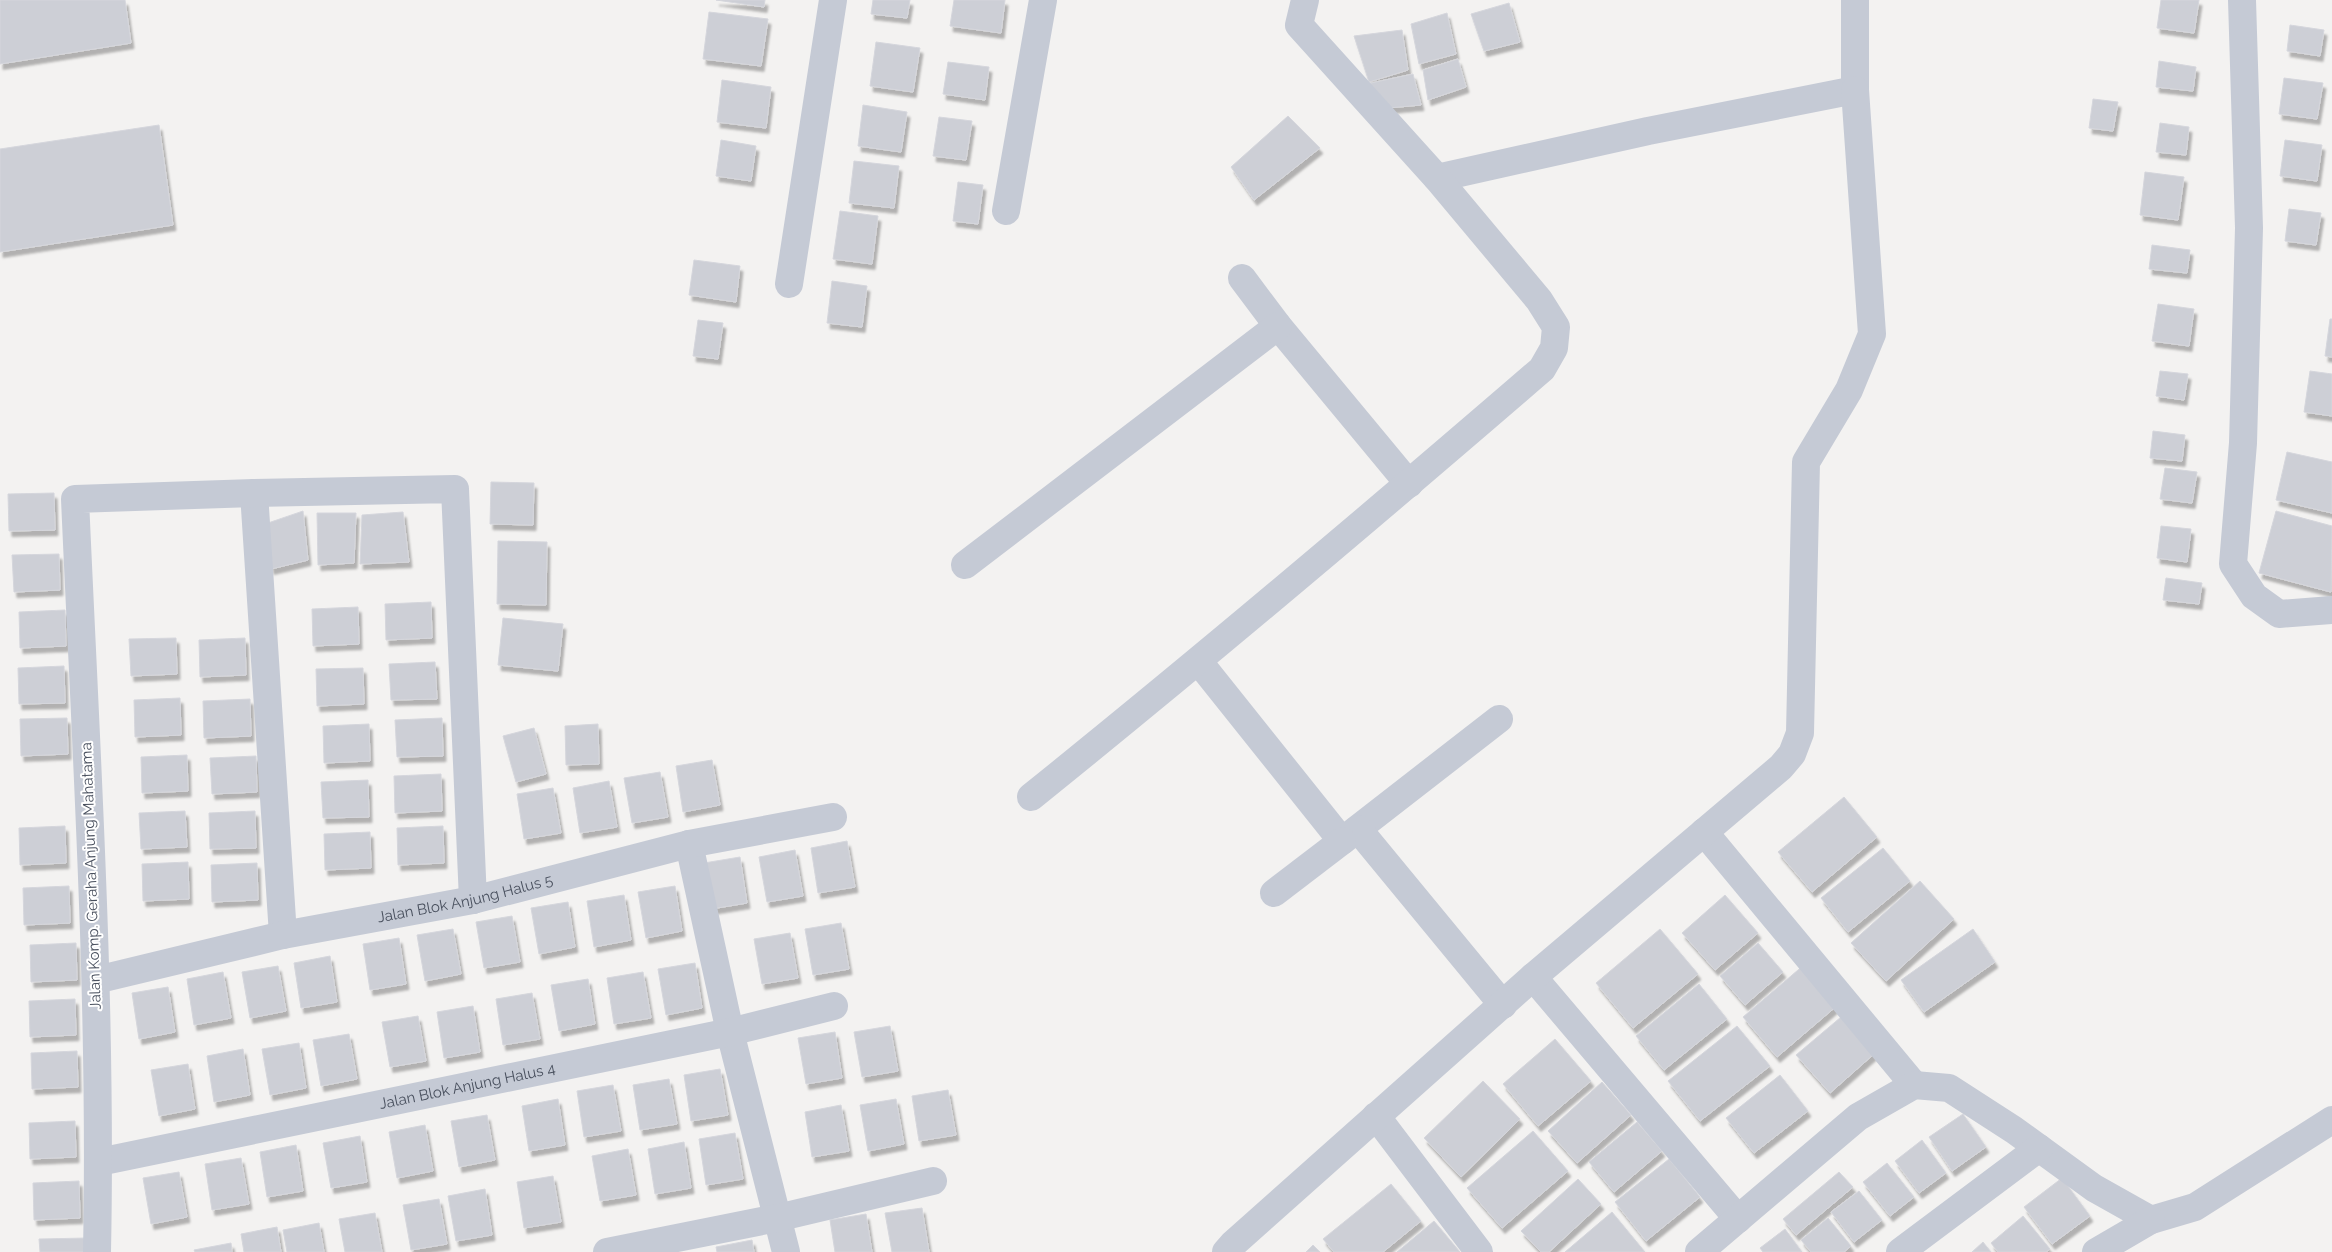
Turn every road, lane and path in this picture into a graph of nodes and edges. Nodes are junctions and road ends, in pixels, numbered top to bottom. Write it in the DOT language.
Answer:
graph roads {
  1 [pos="833,0"];
  2 [pos="1043,0"];
  3 [pos="1306,0"];
  4 [pos="1855,0"];
  5 [pos="2242,0"];
  6 [pos="1855,90"];
  7 [pos="1437,178"];
  8 [pos="1006,211"];
  9 [pos="1242,278"];
  10 [pos="789,284"];
  11 [pos="1278,326"];
  12 [pos="1409,484"];
  13 [pos="254,493"];
  14 [pos="965,564"];
  15 [pos="2332,610"];
  16 [pos="1199,662"];
  17 [pos="1499,719"];
  18 [pos="1032,797"];
  19 [pos="833,816"];
  20 [pos="1704,832"];
  21 [pos="1350,835"];
  22 [pos="689,844"];
  23 [pos="1274,894"];
  24 [pos="473,900"];
  25 [pos="282,935"];
  26 [pos="1533,977"];
  27 [pos="96,980"];
  28 [pos="1503,1005"];
  29 [pos="834,1006"];
  30 [pos="730,1032"];
  31 [pos="1914,1085"];
  32 [pos="1376,1116"];
  33 [pos="2332,1120"];
  34 [pos="2039,1148"];
  35 [pos="99,1162"];
  36 [pos="933,1181"];
  37 [pos="777,1218"];
  38 [pos="1738,1219"];
  39 [pos="2151,1220"];
  40 [pos="97,1252"];
  41 [pos="607,1252"];
  42 [pos="786,1252"];
  43 [pos="1226,1252"];
  44 [pos="1479,1252"];
  45 [pos="1699,1252"];
  46 [pos="1900,1252"];
  47 [pos="2096,1252"];
  1 -- 10 [label="street"];
  2 -- 8 [label="street"];
  3 -- 7 [label="street"];
  4 -- 6 [label="street"];
  5 -- 15 [label="street"];
  6 -- 7 [label="street"];
  6 -- 20 [label="street"];
  7 -- 12 [label="street"];
  9 -- 11 [label="street"];
  11 -- 12 [label="street"];
  11 -- 14 [label="street"];
  12 -- 16 [label="street"];
  13 -- 24 [label="street"];
  13 -- 25 [label="street"];
  13 -- 27 [label="street, Jalan Komp. Geraha Anjung Mahatama"];
  16 -- 18 [label="street"];
  16 -- 21 [label="street"];
  17 -- 21 [label="street"];
  19 -- 22 [label="street, Jalan Blok Anjung Halus 5"];
  20 -- 26 [label="street"];
  20 -- 31 [label="street"];
  21 -- 23 [label="street"];
  21 -- 28 [label="street"];
  22 -- 24 [label="street, Jalan Blok Anjung Halus 5"];
  22 -- 30 [label="street"];
  24 -- 25 [label="street, Jalan Blok Anjung Halus 5"];
  25 -- 27 [label="street, Jalan Blok Anjung Halus 5"];
  26 -- 28 [label="street"];
  26 -- 38 [label="street"];
  27 -- 35 [label="street, Jalan Komp. Geraha Anjung Mahatama"];
  28 -- 32 [label="street"];
  29 -- 30 [label="street, Jalan Blok Anjung Halus 4"];
  30 -- 35 [label="street, Jalan Blok Anjung Halus 4"];
  30 -- 37 [label="street"];
  31 -- 34 [label="street"];
  31 -- 38 [label="street"];
  32 -- 43 [label="street"];
  32 -- 44 [label="street"];
  33 -- 39 [label="street"];
  34 -- 39 [label="street"];
  34 -- 46 [label="street"];
  35 -- 40 [label="street, Jalan Komp. Geraha Anjung Mahatama"];
  36 -- 37 [label="street"];
  37 -- 41 [label="street"];
  37 -- 42 [label="street"];
  38 -- 45 [label="street"];
  39 -- 47 [label="street"];
}
